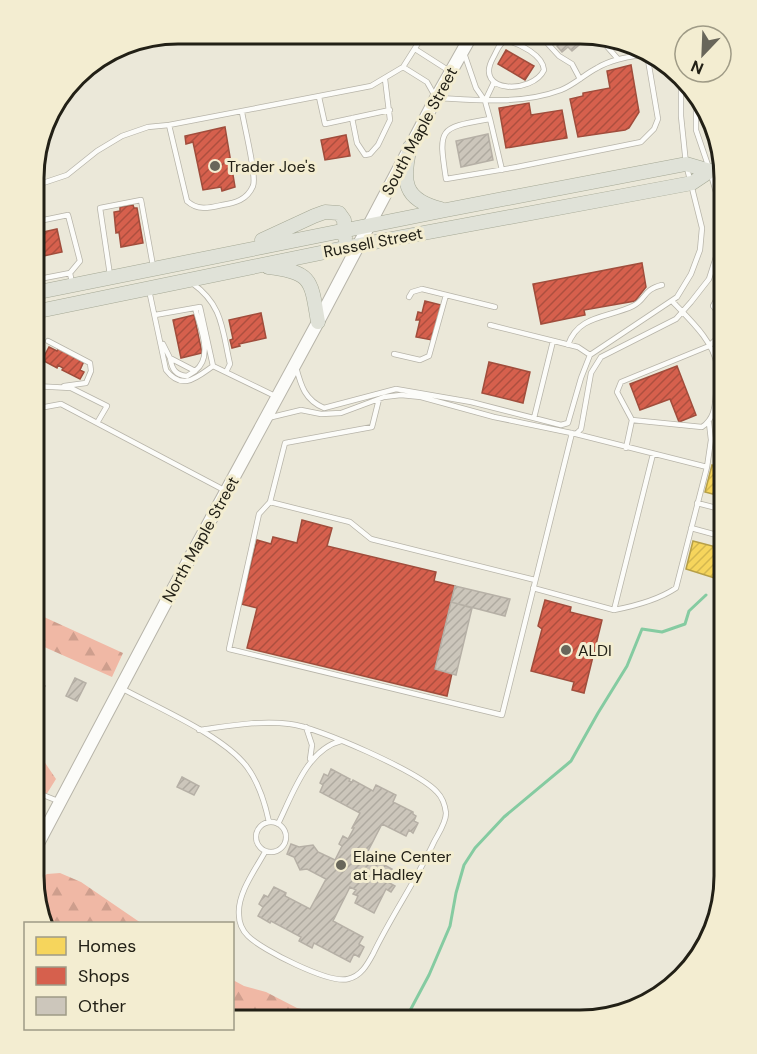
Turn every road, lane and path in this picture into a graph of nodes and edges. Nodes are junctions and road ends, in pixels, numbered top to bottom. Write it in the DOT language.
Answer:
graph roads {
  1 [pos="418,44"];
  2 [pos="466,44"];
  3 [pos="501,44"];
  4 [pos="514,44"];
  5 [pos="548,44"];
  6 [pos="607,47"];
  7 [pos="415,49"];
  8 [pos="463,50"];
  9 [pos="636,56"];
  10 [pos="618,59"];
  11 [pos="648,62"];
  12 [pos="404,67"];
  13 [pos="451,72"];
  14 [pos="385,79"];
  15 [pos="580,79"];
  16 [pos="494,82"];
  17 [pos="681,90"];
  18 [pos="319,97"];
  19 [pos="436,98"];
  20 [pos="485,100"];
  21 [pos="390,110"];
  22 [pos="696,111"];
  23 [pos="242,112"];
  24 [pos="352,118"];
  25 [pos="490,118"];
  26 [pos="169,125"];
  27 [pos="410,147"];
  28 [pos="712,162"];
  29 [pos="687,164"];
  30 [pos="713,168"];
  31 [pos="502,170"];
  32 [pos="713,171"];
  33 [pos="44,183"];
  34 [pos="692,183"];
  35 [pos="446,210"];
  36 [pos="44,220"];
  37 [pos="368,226"];
  38 [pos="346,230"];
  39 [pos="359,245"];
  40 [pos="340,248"];
  41 [pos="231,252"];
  42 [pos="714,264"];
  43 [pos="257,265"];
  44 [pos="154,268"];
  45 [pos="110,278"];
  46 [pos="72,279"];
  47 [pos="187,279"];
  48 [pos="44,280"];
  49 [pos="662,285"];
  50 [pos="148,287"];
  51 [pos="44,289"];
  52 [pos="446,295"];
  53 [pos="409,297"];
  54 [pos="672,301"];
  55 [pos="495,307"];
  56 [pos="195,308"];
  57 [pos="44,310"];
  58 [pos="682,312"];
  59 [pos="155,315"];
  60 [pos="318,322"];
  61 [pos="490,325"];
  62 [pos="159,336"];
  63 [pos="48,341"];
  64 [pos="553,341"];
  65 [pos="714,342"];
  66 [pos="568,345"];
  67 [pos="709,346"];
  68 [pos="714,353"];
  69 [pos="394,354"];
  70 [pos="590,355"];
  71 [pos="170,358"];
  72 [pos="295,365"];
  73 [pos="213,366"];
  74 [pos="195,371"];
  75 [pos="226,372"];
  76 [pos="44,386"];
  77 [pos="59,387"];
  78 [pos="278,397"];
  79 [pos="379,399"];
  80 [pos="44,407"];
  81 [pos="714,411"];
  82 [pos="534,418"];
  83 [pos="266,419"];
  84 [pos="632,420"];
  85 [pos="97,423"];
  86 [pos="709,423"];
  87 [pos="574,434"];
  88 [pos="626,448"];
  89 [pos="653,454"];
  90 [pos="707,467"];
  91 [pos="226,492"];
  92 [pos="270,502"];
  93 [pos="697,503"];
  94 [pos="714,507"];
  95 [pos="690,528"];
  96 [pos="713,534"];
  97 [pos="535,580"];
  98 [pos="533,588"];
  99 [pos="614,610"];
  100 [pos="120,688"];
  101 [pos="306,727"];
  102 [pos="200,730"];
  103 [pos="342,741"];
  104 [pos="310,762"];
  105 [pos="44,795"];
  106 [pos="60,802"];
  107 [pos="269,822"];
  108 [pos="278,824"];
  109 [pos="44,832"];
  110 [pos="265,852"];
  1 -- 7 [label="lane"];
  2 -- 8 [label="main road, South Maple Street"];
  3 -- 16 [label="lane"];
  4 -- 16 [label="lane"];
  5 -- 15 [label="lane"];
  6 -- 10 [label="lane"];
  7 -- 12 [label="lane"];
  7 -- 13 [label="lane"];
  8 -- 13 [label="main road, South Maple Street"];
  8 -- 20 [label="lane"];
  9 -- 10 [label="lane"];
  10 -- 15 [label="lane"];
  11 -- 31 [label="lane"];
  12 -- 14 [label="lane"];
  12 -- 19 [label="lane"];
  13 -- 19 [label="main road, South Maple Street"];
  14 -- 18 [label="lane"];
  14 -- 21 [label="lane"];
  15 -- 20 [label="lane"];
  16 -- 20 [label="lane"];
  17 -- 29 [label="lane"];
  18 -- 23 [label="lane"];
  18 -- 24 [label="lane"];
  19 -- 20 [label="lane"];
  19 -- 27 [label="main road, South Maple Street"];
  20 -- 25 [label="lane"];
  21 -- 24 [label="lane"];
  21 -- 24 [label="lane"];
  22 -- 28 [label="lane"];
  23 -- 26 [label="lane"];
  23 -- 26 [label="lane"];
  25 -- 31 [label="lane"];
  25 -- 31 [label="lane"];
  26 -- 33 [label="lane"];
  27 -- 35 [label="highway"];
  27 -- 37 [label="main road, South Maple Street"];
  29 -- 30 [label="highway, Russell Street"];
  29 -- 34 [label="lane"];
  29 -- 35 [label="highway, Russell Street"];
  32 -- 34 [label="highway, Russell Street"];
  34 -- 39 [label="highway, Russell Street"];
  34 -- 54 [label="lane"];
  35 -- 37 [label="highway, Russell Street"];
  36 -- 46 [label="lane"];
  37 -- 38 [label="highway, Russell Street"];
  37 -- 39 [label="main road, North Maple Street"];
  38 -- 40 [label="highway"];
  38 -- 41 [label="highway, Russell Street"];
  38 -- 41 [label="highway"];
  39 -- 40 [label="highway, Russell Street"];
  39 -- 60 [label="main road, North Maple Street"];
  40 -- 43 [label="highway, Russell Street"];
  41 -- 44 [label="highway, Russell Street"];
  42 -- 58 [label="lane"];
  43 -- 47 [label="highway, Russell Street"];
  43 -- 60 [label="highway"];
  44 -- 45 [label="highway, Russell Street"];
  44 -- 45 [label="lane"];
  45 -- 46 [label="highway, Russell Street"];
  46 -- 48 [label="lane"];
  46 -- 51 [label="highway, Russell Street"];
  47 -- 50 [label="highway, Russell Street"];
  47 -- 75 [label="lane"];
  49 -- 66 [label="lane"];
  50 -- 57 [label="highway, Russell Street"];
  50 -- 59 [label="lane"];
  52 -- 53 [label="lane"];
  52 -- 55 [label="lane"];
  52 -- 69 [label="lane"];
  54 -- 58 [label="lane"];
  54 -- 70 [label="lane"];
  56 -- 59 [label="lane"];
  56 -- 73 [label="lane"];
  56 -- 74 [label="lane"];
  58 -- 67 [label="lane"];
  58 -- 87 [label="lane"];
  59 -- 62 [label="lane"];
  60 -- 72 [label="main road, North Maple Street"];
  61 -- 64 [label="lane"];
  62 -- 71 [label="lane"];
  62 -- 73 [label="lane"];
  63 -- 77 [label="lane"];
  64 -- 66 [label="lane"];
  64 -- 82 [label="lane"];
  65 -- 67 [label="lane"];
  66 -- 70 [label="lane"];
  67 -- 68 [label="lane"];
  67 -- 84 [label="lane"];
  70 -- 82 [label="lane"];
  71 -- 74 [label="lane"];
  71 -- 74 [label="lane"];
  72 -- 78 [label="main road, North Maple Street"];
  72 -- 82 [label="lane"];
  73 -- 75 [label="lane"];
  75 -- 78 [label="lane"];
  76 -- 77 [label="lane"];
  77 -- 85 [label="lane"];
  78 -- 83 [label="main road, North Maple Street"];
  79 -- 83 [label="lane"];
  79 -- 87 [label="lane"];
  79 -- 92 [label="lane"];
  80 -- 85 [label="lane"];
  81 -- 86 [label="lane"];
  83 -- 91 [label="main road, North Maple Street"];
  84 -- 86 [label="lane"];
  84 -- 88 [label="lane"];
  85 -- 91 [label="lane"];
  86 -- 90 [label="lane"];
  87 -- 88 [label="lane"];
  87 -- 97 [label="lane"];
  88 -- 89 [label="lane"];
  89 -- 90 [label="lane"];
  89 -- 99 [label="lane"];
  90 -- 93 [label="lane"];
  91 -- 100 [label="main road, North Maple Street"];
  92 -- 97 [label="lane"];
  92 -- 98 [label="lane"];
  93 -- 94 [label="lane"];
  93 -- 95 [label="lane"];
  95 -- 96 [label="lane"];
  95 -- 99 [label="lane"];
  97 -- 98 [label="lane"];
  98 -- 99 [label="lane"];
  100 -- 102 [label="lane"];
  100 -- 106 [label="main road, North Maple Street"];
  101 -- 102 [label="lane"];
  101 -- 103 [label="lane"];
  101 -- 104 [label="lane"];
  102 -- 107 [label="lane"];
  103 -- 104 [label="lane"];
  103 -- 110 [label="lane"];
  104 -- 108 [label="lane"];
  105 -- 106 [label="lane"];
  106 -- 109 [label="main road, North Maple Street"];
  107 -- 108 [label="lane"];
  107 -- 110 [label="lane"];
  108 -- 110 [label="lane"];
}
